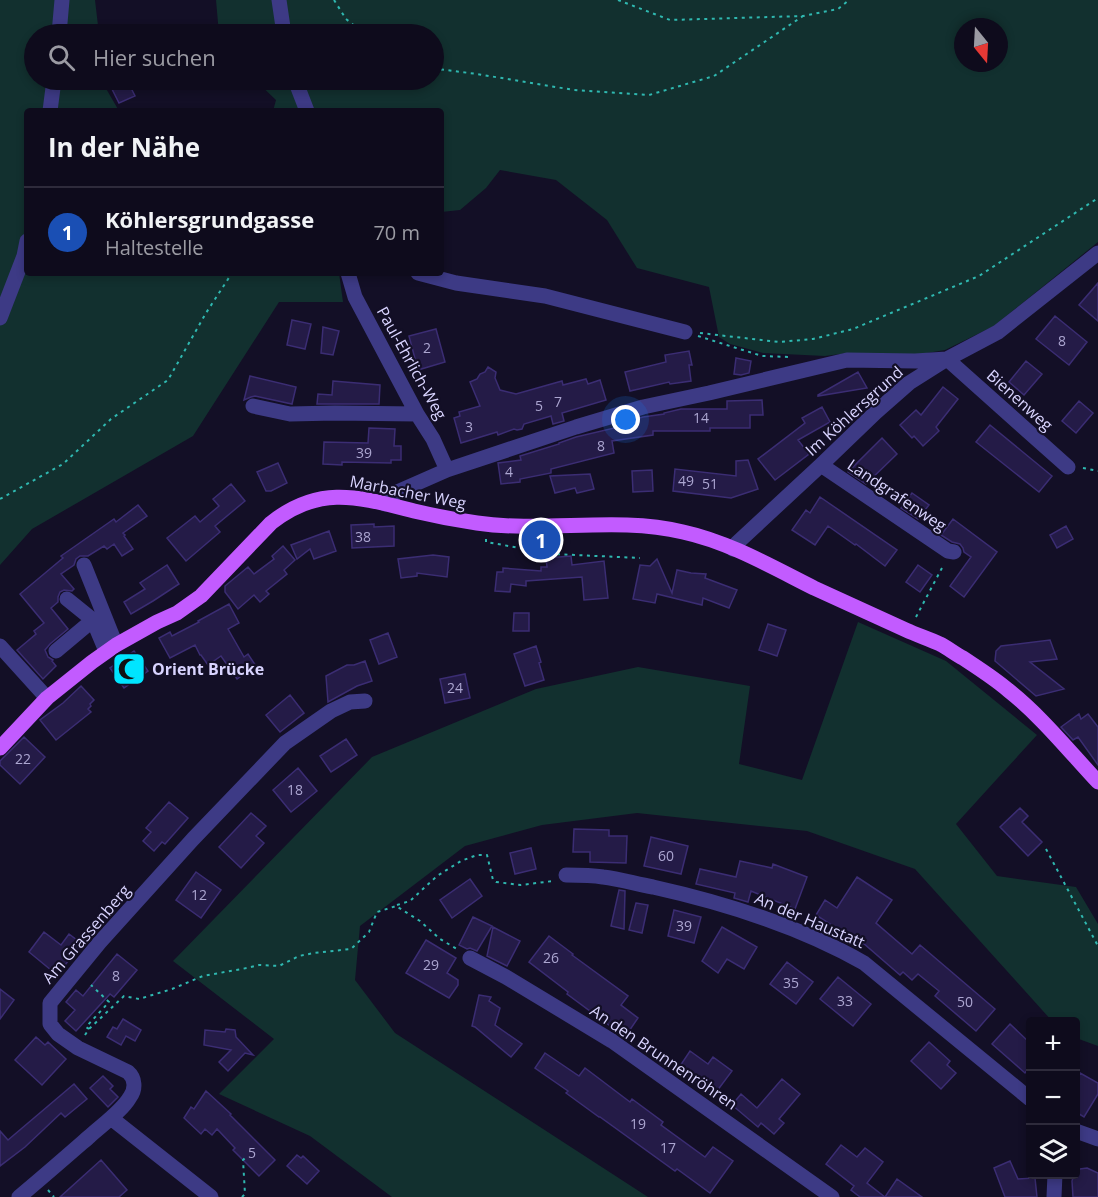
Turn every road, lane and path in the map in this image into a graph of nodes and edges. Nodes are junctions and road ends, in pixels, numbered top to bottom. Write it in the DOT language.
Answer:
graph roads {
  1 [pos="62,0"];
  2 [pos="279,0"];
  3 [pos="333,0"];
  4 [pos="618,0"];
  5 [pos="849,0"];
  6 [pos="802,16"];
  7 [pos="60,24"];
  8 [pos="283,24"];
  9 [pos="352,24"];
  10 [pos="444,70"];
  11 [pos="53,90"];
  12 [pos="299,90"];
  13 [pos="50,108"];
  14 [pos="306,108"];
  15 [pos="1098,198"];
  16 [pos="1098,253"];
  17 [pos="24,256"];
  18 [pos="230,276"];
  19 [pos="349,276"];
  20 [pos="429,276"];
  21 [pos="0,318"];
  22 [pos="686,332"];
  23 [pos="794,357"];
  24 [pos="947,359"];
  25 [pos="253,406"];
  26 [pos="417,414"];
  27 [pos="821,465"];
  28 [pos="1068,467"];
  29 [pos="447,470"];
  30 [pos="0,499"];
  31 [pos="386,504"];
  32 [pos="488,524"];
  33 [pos="733,549"];
  34 [pos="950,556"];
  35 [pos="640,558"];
  36 [pos="84,565"];
  37 [pos="67,599"];
  38 [pos="916,617"];
  39 [pos="93,620"];
  40 [pos="0,646"];
  41 [pos="111,648"];
  42 [pos="56,651"];
  43 [pos="47,698"];
  44 [pos="365,701"];
  45 [pos="0,748"];
  46 [pos="1098,782"];
  47 [pos="1046,849"];
  48 [pos="566,875"];
  49 [pos="396,906"];
  50 [pos="1098,946"];
  51 [pos="470,958"];
  52 [pos="91,985"];
  53 [pos="88,1029"];
  54 [pos="78,1048"];
  55 [pos="1026,1096"];
  56 [pos="111,1118"];
  57 [pos="1080,1132"];
  58 [pos="1098,1139"];
  59 [pos="245,1158"];
  60 [pos="1055,1179"];
  61 [pos="19,1197"];
  62 [pos="212,1197"];
  63 [pos="242,1197"];
  64 [pos="832,1197"];
  65 [pos="1054,1197"];
  1 -- 7 [label="street"];
  2 -- 8 [label="street"];
  3 -- 9 [label="path"];
  4 -- 6 [label="path"];
  5 -- 6 [label="path"];
  6 -- 10 [label="path"];
  11 -- 13 [label="street"];
  12 -- 14 [label="street"];
  15 -- 22 [label="path"];
  16 -- 24 [label="street, Im Köhlersgrund"];
  17 -- 21 [label="street"];
  18 -- 30 [label="path"];
  19 -- 26 [label="street, Paul-Ehrlich-Weg"];
  20 -- 22 [label="street"];
  22 -- 23 [label="path"];
  24 -- 27 [label="street, Im Köhlersgrund"];
  24 -- 28 [label="street, Bienenweg"];
  24 -- 29 [label="street"];
  25 -- 26 [label="street"];
  26 -- 29 [label="street, Paul-Ehrlich-Weg"];
  27 -- 33 [label="street, Im Köhlersgrund"];
  27 -- 34 [label="street, Landgrafenweg"];
  29 -- 31 [label="street"];
  31 -- 32 [label="main road, Marbacher Weg"];
  31 -- 41 [label="main road, Marbacher Weg"];
  32 -- 33 [label="main road, Marbacher Weg"];
  32 -- 35 [label="path"];
  33 -- 46 [label="main road, Marbacher Weg"];
  34 -- 38 [label="path"];
  36 -- 41 [label="street"];
  37 -- 39 [label="street"];
  39 -- 41 [label="street"];
  39 -- 42 [label="street"];
  40 -- 43 [label="street"];
  41 -- 43 [label="main road, Marbacher Weg"];
  43 -- 45 [label="main road, Marbacher Weg"];
  44 -- 54 [label="street, Am Grassenberg"];
  47 -- 50 [label="path"];
  48 -- 49 [label="path"];
  48 -- 55 [label="street, An der Haustatt"];
  49 -- 51 [label="path"];
  49 -- 53 [label="path"];
  51 -- 64 [label="street, An den Brunnenröhren"];
  52 -- 53 [label="path"];
  53 -- 54 [label="path"];
  54 -- 56 [label="street, Am Grassenberg"];
  56 -- 61 [label="street, Am Grassenberg"];
  56 -- 62 [label="street"];
  57 -- 58 [label="street"];
  59 -- 63 [label="path"];
  60 -- 65 [label="street"];
}
